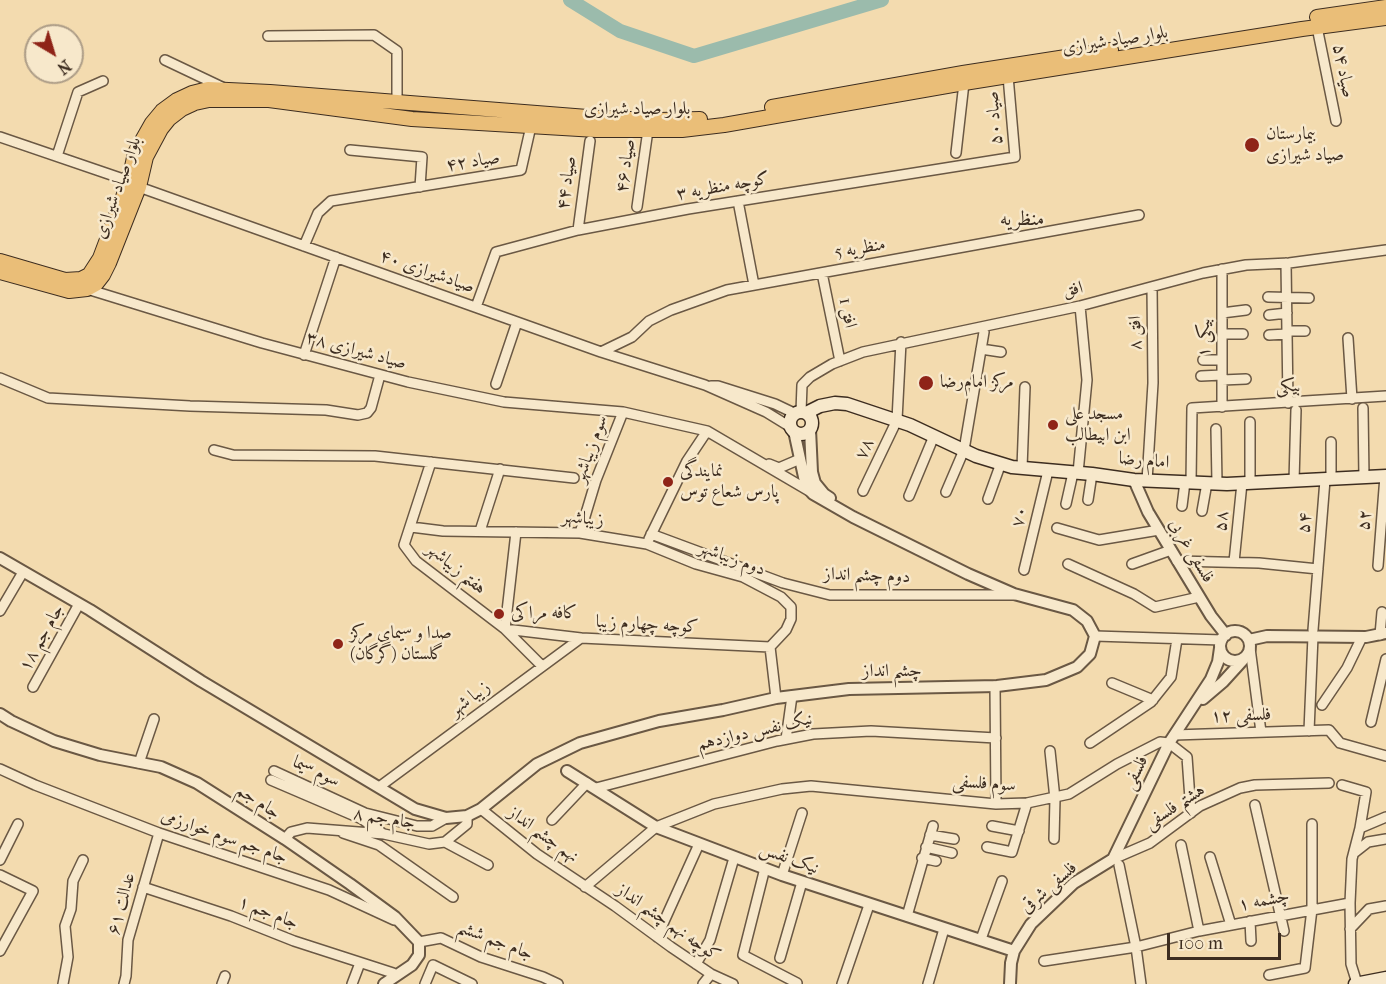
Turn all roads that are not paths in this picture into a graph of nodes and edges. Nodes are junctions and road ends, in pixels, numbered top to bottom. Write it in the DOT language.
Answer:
graph roads {
  1 [pos="1386,7"];
  2 [pos="1386,18"];
  3 [pos="1317,27"];
  4 [pos="268,36"];
  5 [pos="165,60"];
  6 [pos="1008,76"];
  7 [pos="963,78"];
  8 [pos="103,81"];
  9 [pos="226,89"];
  10 [pos="397,101"];
  11 [pos="1336,122"];
  12 [pos="531,126"];
  13 [pos="648,130"];
  14 [pos="0,137"];
  15 [pos="590,141"];
  16 [pos="350,150"];
  17 [pos="956,153"];
  18 [pos="57,156"];
  19 [pos="1015,157"];
  20 [pos="134,184"];
  21 [pos="420,187"];
  22 [pos="738,201"];
  23 [pos="637,207"];
  24 [pos="1138,215"];
  25 [pos="578,230"];
  26 [pos="304,246"];
  27 [pos="1386,250"];
  28 [pos="336,257"];
  29 [pos="0,261"];
  30 [pos="1286,263"];
  31 [pos="1222,269"];
  32 [pos="0,272"];
  33 [pos="822,273"];
  34 [pos="754,285"];
  35 [pos="1152,287"];
  36 [pos="87,289"];
  37 [pos="1286,296"];
  38 [pos="1268,297"];
  39 [pos="1309,298"];
  40 [pos="1080,306"];
  41 [pos="476,307"];
  42 [pos="1246,310"];
  43 [pos="1222,313"];
  44 [pos="1287,313"];
  45 [pos="1269,315"];
  46 [pos="517,322"];
  47 [pos="1305,331"];
  48 [pos="984,333"];
  49 [pos="1242,333"];
  50 [pos="1287,333"];
  51 [pos="1222,334"];
  52 [pos="1269,335"];
  53 [pos="1348,338"];
  54 [pos="901,342"];
  55 [pos="981,349"];
  56 [pos="602,352"];
  57 [pos="1001,352"];
  58 [pos="304,355"];
  59 [pos="1203,360"];
  60 [pos="1222,360"];
  61 [pos="840,361"];
  62 [pos="380,375"];
  63 [pos="1201,376"];
  64 [pos="0,378"];
  65 [pos="1222,378"];
  66 [pos="1246,379"];
  67 [pos="496,384"];
  68 [pos="705,385"];
  69 [pos="1024,387"];
  70 [pos="1386,396"];
  71 [pos="1352,399"];
  72 [pos="1288,403"];
  73 [pos="1222,407"];
  74 [pos="1363,408"];
  75 [pos="1296,410"];
  76 [pos="623,412"];
  77 [pos="805,418"];
  78 [pos="897,420"];
  79 [pos="1250,422"];
  80 [pos="793,429"];
  81 [pos="1216,429"];
  82 [pos="707,431"];
  83 [pos="934,436"];
  84 [pos="1331,442"];
  85 [pos="214,450"];
  86 [pos="964,450"];
  87 [pos="745,454"];
  88 [pos="800,459"];
  89 [pos="431,462"];
  90 [pos="1000,463"];
  91 [pos="1022,468"];
  92 [pos="500,469"];
  93 [pos="1048,471"];
  94 [pos="1075,473"];
  95 [pos="1092,474"];
  96 [pos="1385,476"];
  97 [pos="574,478"];
  98 [pos="1364,478"];
  99 [pos="1328,479"];
  100 [pos="1140,481"];
  101 [pos="1294,481"];
  102 [pos="1188,482"];
  103 [pos="1212,483"];
  104 [pos="1246,483"];
  105 [pos="863,491"];
  106 [pos="946,492"];
  107 [pos="813,494"];
  108 [pos="909,496"];
  109 [pos="988,499"];
  110 [pos="1088,500"];
  111 [pos="1066,504"];
  112 [pos="1182,506"];
  113 [pos="1202,511"];
  114 [pos="411,527"];
  115 [pos="876,527"];
  116 [pos="1057,528"];
  117 [pos="1159,530"];
  118 [pos="480,531"];
  119 [pos="516,532"];
  120 [pos="580,532"];
  121 [pos="651,534"];
  122 [pos="647,544"];
  123 [pos="1171,550"];
  124 [pos="0,558"];
  125 [pos="1177,561"];
  126 [pos="1234,562"];
  127 [pos="1068,564"];
  128 [pos="1132,564"];
  129 [pos="1378,566"];
  130 [pos="1318,569"];
  131 [pos="1024,570"];
  132 [pos="23,572"];
  133 [pos="1020,595"];
  134 [pos="1199,597"];
  135 [pos="79,604"];
  136 [pos="0,611"];
  137 [pos="1382,612"];
  138 [pos="505,629"];
  139 [pos="1313,633"];
  140 [pos="1383,634"];
  141 [pos="1095,636"];
  142 [pos="1362,637"];
  143 [pos="581,638"];
  144 [pos="1177,639"];
  145 [pos="1223,641"];
  146 [pos="770,646"];
  147 [pos="1248,649"];
  148 [pos="1386,659"];
  149 [pos="542,666"];
  150 [pos="1112,683"];
  151 [pos="995,686"];
  152 [pos="33,687"];
  153 [pos="792,696"];
  154 [pos="776,698"];
  155 [pos="1153,700"];
  156 [pos="1196,705"];
  157 [pos="1322,705"];
  158 [pos="0,714"];
  159 [pos="154,719"];
  160 [pos="1371,723"];
  161 [pos="1309,730"];
  162 [pos="1261,732"];
  163 [pos="996,738"];
  164 [pos="786,739"];
  165 [pos="1172,739"];
  166 [pos="1090,743"];
  167 [pos="1050,751"];
  168 [pos="1386,756"];
  169 [pos="140,763"];
  170 [pos="0,769"];
  171 [pos="567,771"];
  172 [pos="1329,783"];
  173 [pos="591,785"];
  174 [pos="1342,785"];
  175 [pos="379,787"];
  176 [pos="1055,799"];
  177 [pos="1027,803"];
  178 [pos="996,804"];
  179 [pos="1255,805"];
  180 [pos="481,809"];
  181 [pos="802,813"];
  182 [pos="1191,813"];
  183 [pos="467,816"];
  184 [pos="446,818"];
  185 [pos="1386,818"];
  186 [pos="552,820"];
  187 [pos="18,824"];
  188 [pos="1312,824"];
  189 [pos="993,826"];
  190 [pos="656,827"];
  191 [pos="1360,828"];
  192 [pos="332,829"];
  193 [pos="1019,831"];
  194 [pos="159,833"];
  195 [pos="384,834"];
  196 [pos="285,839"];
  197 [pos="954,839"];
  198 [pos="1054,839"];
  199 [pos="1386,839"];
  200 [pos="445,842"];
  201 [pos="699,844"];
  202 [pos="1181,845"];
  203 [pos="926,847"];
  204 [pos="987,847"];
  205 [pos="1354,852"];
  206 [pos="952,853"];
  207 [pos="739,856"];
  208 [pos="1210,857"];
  209 [pos="922,858"];
  210 [pos="0,860"];
  211 [pos="83,860"];
  212 [pos="936,861"];
  213 [pos="1116,862"];
  214 [pos="488,865"];
  215 [pos="765,868"];
  216 [pos="0,875"];
  217 [pos="782,875"];
  218 [pos="1002,880"];
  219 [pos="802,882"];
  220 [pos="143,887"];
  221 [pos="585,887"];
  222 [pos="453,897"];
  223 [pos="1350,903"];
  224 [pos="869,905"];
  225 [pos="1386,906"];
  226 [pos="1312,909"];
  227 [pos="1281,915"];
  228 [pos="907,916"];
  229 [pos="1250,921"];
  230 [pos="401,923"];
  231 [pos="1231,925"];
  232 [pos="944,929"];
  233 [pos="1350,929"];
  234 [pos="1199,931"];
  235 [pos="1284,931"];
  236 [pos="657,938"];
  237 [pos="981,939"];
  238 [pos="1251,941"];
  239 [pos="419,942"];
  240 [pos="1136,948"];
  241 [pos="0,951"];
  242 [pos="1014,951"];
  243 [pos="780,958"];
  244 [pos="1044,961"];
  245 [pos="360,963"];
  246 [pos="696,964"];
  247 [pos="393,973"];
  248 [pos="711,974"];
  249 [pos="1269,975"];
  250 [pos="1386,978"];
  251 [pos="797,983"];
  252 [pos="63,984"];
  253 [pos="124,984"];
  254 [pos="352,984"];
  255 [pos="384,984"];
  256 [pos="425,984"];
  257 [pos="471,984"];
  258 [pos="558,984"];
  259 [pos="703,984"];
  260 [pos="733,984"];
  261 [pos="842,984"];
  262 [pos="928,984"];
  263 [pos="1010,984"];
  264 [pos="1141,984"];
  265 [pos="1356,984"];
  1 -- 7 [label="main road, بلوار صیاد شیرازی"];
  2 -- 3 [label="main road, بلوار صیاد شیرازی"];
  3 -- 6 [label="main road, بلوار صیاد شیرازی"];
  3 -- 11 [label="street, صیاد ۵۴"];
  4 -- 10 [label="street"];
  5 -- 9 [label="street"];
  6 -- 7 [label="main road, بلوار صیاد شیرازی"];
  6 -- 19 [label="street, صیاد ۵۰"];
  7 -- 10 [label="main road, بلوار صیاد شیرازی"];
  7 -- 13 [label="main road, بلوار صیاد شیرازی"];
  7 -- 17 [label="street"];
  8 -- 18 [label="street"];
  9 -- 10 [label="main road, بلوار صیاد شیرازی"];
  9 -- 20 [label="main road, بلوار صیاد شیرازی"];
  12 -- 13 [label="main road, بلوار صیاد شیرازی"];
  12 -- 20 [label="main road, بلوار صیاد شیرازی"];
  12 -- 21 [label="street, صیاد ۴۲"];
  13 -- 23 [label="street, صیاد ۴۶"];
  14 -- 18 [label="street, ۴۰ صیادشیرازی"];
  15 -- 25 [label="street, صیاد ۴۴"];
  16 -- 21 [label="street"];
  18 -- 20 [label="street, ۴۰ صیادشیرازی"];
  19 -- 22 [label="street, کوچه منظریه ۳"];
  20 -- 26 [label="street, ۴۰ صیادشیرازی"];
  20 -- 29 [label="main road, بلوار صیاد شیرازی"];
  20 -- 36 [label="main road, بلوار صیاد شیرازی"];
  21 -- 26 [label="street"];
  22 -- 25 [label="street, کوچه منظریه ۳"];
  22 -- 34 [label="street"];
  24 -- 33 [label="street, منظریه 5"];
  25 -- 41 [label="street, کوچه منظریه ۳"];
  26 -- 28 [label="street, ۴۰ صیادشیرازی"];
  27 -- 30 [label="street, افق"];
  28 -- 41 [label="street, ۴۰ صیادشیرازی"];
  28 -- 58 [label="street"];
  30 -- 31 [label="street, افق"];
  30 -- 37 [label="street"];
  31 -- 35 [label="street, افق"];
  31 -- 43 [label="street, ۱ بیکی"];
  32 -- 36 [label="main road"];
  33 -- 34 [label="street, منظریه 5"];
  33 -- 61 [label="street, افق 1"];
  34 -- 56 [label="street, منظریه 5"];
  35 -- 40 [label="street, افق"];
  35 -- 100 [label="street, افق ۸"];
  36 -- 58 [label="street, صیاد شیرازی ۳۸"];
  37 -- 38 [label="street"];
  37 -- 39 [label="street"];
  37 -- 44 [label="street"];
  40 -- 54 [label="street, افق"];
  40 -- 94 [label="street"];
  41 -- 46 [label="street, ۴۰ صیادشیرازی"];
  42 -- 43 [label="street"];
  43 -- 51 [label="street, ۱ بیکی"];
  44 -- 45 [label="street"];
  44 -- 50 [label="street"];
  46 -- 56 [label="street, ۴۰ صیادشیرازی"];
  46 -- 67 [label="street"];
  47 -- 50 [label="street"];
  48 -- 55 [label="street"];
  49 -- 51 [label="street"];
  50 -- 52 [label="street"];
  50 -- 72 [label="street"];
  51 -- 60 [label="street, ۱ بیکی"];
  53 -- 71 [label="street"];
  54 -- 61 [label="street, افق"];
  54 -- 78 [label="street"];
  55 -- 57 [label="street"];
  55 -- 86 [label="street"];
  56 -- 68 [label="street, ۴۰ صیادشیرازی"];
  58 -- 62 [label="street, صیاد شیرازی ۳۸"];
  59 -- 60 [label="street"];
  60 -- 65 [label="street, ۱ بیکی"];
  61 -- 77 [label="street, افق"];
  62 -- 64 [label="street"];
  62 -- 76 [label="street, صیاد شیرازی ۳۸"];
  63 -- 65 [label="street"];
  65 -- 66 [label="street"];
  65 -- 73 [label="street, ۱ بیکی"];
  68 -- 77 [label="street, ۴۰ صیادشیرازی"];
  68 -- 80 [label="street, ۴۰ صیادشیرازی"];
  69 -- 91 [label="street"];
  70 -- 71 [label="street, بیکی"];
  71 -- 72 [label="street, بیکی"];
  72 -- 73 [label="street, بیکی"];
  73 -- 102 [label="street, بیکی"];
  74 -- 98 [label="street"];
  75 -- 101 [label="street"];
  76 -- 82 [label="street, صیاد شیرازی ۳۸"];
  76 -- 120 [label="street, سوم زیباشهر"];
  77 -- 78 [label="main road, امام رضا"];
  77 -- 80 [label="main road"];
  77 -- 80 [label="main road"];
  77 -- 115 [label="street"];
  78 -- 83 [label="main road, امام رضا"];
  78 -- 105 [label="street, ۷۸"];
  79 -- 104 [label="street, ۵۸"];
  80 -- 88 [label="street"];
  81 -- 103 [label="street"];
  82 -- 87 [label="street, صیاد شیرازی ۳۸"];
  82 -- 121 [label="street"];
  83 -- 86 [label="main road, امام رضا"];
  83 -- 108 [label="street"];
  84 -- 99 [label="street, ۵۴"];
  85 -- 89 [label="street"];
  86 -- 90 [label="main road, امام رضا"];
  86 -- 106 [label="street"];
  87 -- 88 [label="street"];
  87 -- 107 [label="street"];
  88 -- 107 [label="street"];
  89 -- 92 [label="street"];
  89 -- 114 [label="street"];
  90 -- 91 [label="main road, امام رضا"];
  90 -- 109 [label="street"];
  91 -- 93 [label="main road, امام رضا"];
  92 -- 97 [label="street"];
  92 -- 118 [label="street"];
  93 -- 94 [label="main road, امام رضا"];
  93 -- 131 [label="street, ۷۰"];
  94 -- 95 [label="main road, امام رضا"];
  94 -- 111 [label="street"];
  95 -- 100 [label="main road, امام رضا"];
  95 -- 110 [label="street"];
  96 -- 98 [label="main road, امام رضا"];
  96 -- 129 [label="street, ۵۲"];
  98 -- 99 [label="main road, امام رضا"];
  99 -- 101 [label="main road, امام رضا"];
  99 -- 130 [label="street, ۵۴"];
  100 -- 102 [label="main road, امام رضا"];
  100 -- 117 [label="street, فلسفی غربی"];
  101 -- 104 [label="main road, امام رضا"];
  102 -- 103 [label="main road, امام رضا"];
  102 -- 112 [label="street"];
  103 -- 104 [label="main road, امام رضا"];
  103 -- 113 [label="street"];
  104 -- 126 [label="street, ۵۸"];
  107 -- 115 [label="street"];
  114 -- 118 [label="street, زیباشهر"];
  114 -- 138 [label="street, هفتم زیباشهر"];
  115 -- 133 [label="street"];
  116 -- 117 [label="street"];
  117 -- 123 [label="street, فلسفی غربی"];
  118 -- 119 [label="street, زیباشهر"];
  119 -- 120 [label="street, زیباشهر"];
  119 -- 138 [label="street"];
  120 -- 122 [label="street, زیباشهر"];
  121 -- 122 [label="street"];
  121 -- 133 [label="street, دوم چشم انداز"];
  122 -- 146 [label="street, دوم زیباشهر"];
  123 -- 125 [label="street, فلسفی غربی"];
  123 -- 128 [label="street"];
  124 -- 132 [label="street"];
  125 -- 126 [label="street"];
  125 -- 134 [label="street, فلسفی غربی"];
  126 -- 130 [label="street"];
  127 -- 134 [label="street"];
  130 -- 139 [label="street, ۵۴"];
  132 -- 135 [label="street"];
  132 -- 136 [label="street"];
  133 -- 141 [label="street"];
  134 -- 145 [label="street, فلسفی غربی"];
  135 -- 152 [label="street, ۱۸ جام جم"];
  135 -- 175 [label="street"];
  137 -- 140 [label="street"];
  138 -- 143 [label="street, کوچه چهارم زیبا"];
  138 -- 149 [label="street"];
  139 -- 142 [label="street"];
  139 -- 147 [label="street"];
  139 -- 161 [label="street, ۵۴"];
  140 -- 142 [label="street"];
  141 -- 144 [label="street"];
  141 -- 151 [label="street, چشم انداز"];
  142 -- 157 [label="street"];
  143 -- 146 [label="street, کوچه چهارم زیبا"];
  143 -- 149 [label="street, زیبا شهر"];
  144 -- 145 [label="street"];
  144 -- 155 [label="street"];
  145 -- 147 [label="street"];
  145 -- 147 [label="street"];
  145 -- 156 [label="street"];
  146 -- 154 [label="street"];
  147 -- 156 [label="street"];
  147 -- 162 [label="street"];
  148 -- 160 [label="street"];
  149 -- 175 [label="street, زیبا شهر"];
  150 -- 155 [label="street"];
  151 -- 153 [label="street, چشم انداز"];
  151 -- 163 [label="street"];
  153 -- 154 [label="street, چشم انداز"];
  153 -- 164 [label="street"];
  154 -- 180 [label="street, چشم انداز"];
  155 -- 166 [label="street"];
  156 -- 165 [label="street, فلسفی"];
  158 -- 169 [label="street, جام جم"];
  159 -- 169 [label="street"];
  161 -- 162 [label="street, ۱۲ فلسفی"];
  161 -- 168 [label="street, ۱۲ فلسفی"];
  162 -- 165 [label="street, ۱۲ فلسفی"];
  163 -- 164 [label="street, نیک نفس دوازدهم"];
  163 -- 178 [label="street"];
  164 -- 173 [label="street, نیک نفس دوازدهم"];
  165 -- 176 [label="street, سوم فلسفی"];
  165 -- 182 [label="street"];
  165 -- 213 [label="street, فلسفی"];
  167 -- 176 [label="street"];
  169 -- 196 [label="street, جام جم"];
  170 -- 194 [label="street, جام جم سوم خوارزمی"];
  171 -- 173 [label="street, نیک نفس"];
  172 -- 182 [label="street, هشتم فلسفی"];
  173 -- 186 [label="street"];
  173 -- 190 [label="street, نیک نفس"];
  174 -- 191 [label="street"];
  175 -- 184 [label="street"];
  176 -- 177 [label="street, سوم فلسفی"];
  176 -- 198 [label="street"];
  177 -- 178 [label="street, سوم فلسفی"];
  177 -- 193 [label="street"];
  178 -- 190 [label="street, سوم فلسفی"];
  179 -- 227 [label="street"];
  180 -- 183 [label="street, چشم انداز"];
  180 -- 221 [label="street, نهم چشم انداز"];
  181 -- 217 [label="street"];
  182 -- 213 [label="street, هشتم فلسفی"];
  183 -- 184 [label="street, چشم انداز"];
  183 -- 200 [label="street"];
  184 -- 195 [label="street, سوم سیما"];
  185 -- 191 [label="street"];
  187 -- 210 [label="street"];
  188 -- 226 [label="street"];
  189 -- 193 [label="street"];
  190 -- 201 [label="street, نیک نفس"];
  190 -- 221 [label="street, سوم فلسفی"];
  191 -- 205 [label="street"];
  192 -- 195 [label="street, ۸ جام جم"];
  192 -- 196 [label="street, ۸ جام جم"];
  192 -- 222 [label="street"];
  193 -- 204 [label="street"];
  194 -- 220 [label="street, عدالت ۶۱"];
  194 -- 230 [label="street, جام جم سوم خوارزمی"];
  195 -- 200 [label="street, ۸ جام جم"];
  196 -- 230 [label="street, جام جم"];
  197 -- 203 [label="street"];
  199 -- 205 [label="street"];
  200 -- 214 [label="street"];
  201 -- 207 [label="street, نیک نفس"];
  201 -- 236 [label="street"];
  202 -- 234 [label="street"];
  203 -- 206 [label="street"];
  203 -- 209 [label="street"];
  205 -- 223 [label="street"];
  207 -- 215 [label="street, نیک نفس"];
  207 -- 246 [label="street"];
  208 -- 231 [label="street"];
  209 -- 212 [label="street"];
  209 -- 228 [label="street"];
  211 -- 252 [label="street"];
  213 -- 240 [label="street"];
  213 -- 242 [label="street, فلسفی شرقی"];
  215 -- 217 [label="street, نیک نفس"];
  215 -- 251 [label="street"];
  216 -- 241 [label="street"];
  217 -- 219 [label="street, نیک نفس"];
  218 -- 237 [label="street"];
  219 -- 224 [label="street, نیک نفس"];
  219 -- 243 [label="street"];
  220 -- 245 [label="street, ۱ جام جم"];
  220 -- 253 [label="street, عدالت ۶۱"];
  221 -- 236 [label="street, کوچه نهم چشم انداز"];
  223 -- 226 [label="street, چشمه ۱"];
  223 -- 233 [label="street"];
  224 -- 228 [label="street, نیک نفس"];
  224 -- 261 [label="street"];
  225 -- 233 [label="street"];
  226 -- 227 [label="street, چشمه ۱"];
  226 -- 249 [label="street"];
  227 -- 229 [label="street, چشمه ۱"];
  227 -- 235 [label="street"];
  228 -- 232 [label="street, نیک نفس"];
  229 -- 231 [label="street, چشمه ۱"];
  229 -- 238 [label="street"];
  230 -- 239 [label="street, جام جم"];
  231 -- 234 [label="street, چشمه ۱"];
  232 -- 237 [label="street, نیک نفس"];
  232 -- 262 [label="street"];
  233 -- 265 [label="street"];
  234 -- 240 [label="street, چشمه ۱"];
  236 -- 246 [label="street, کوچه نهم چشم انداز"];
  237 -- 242 [label="street, نیک نفس"];
  239 -- 255 [label="street"];
  239 -- 258 [label="street, جام جم ششم"];
  240 -- 244 [label="street, چشمه ۱"];
  240 -- 264 [label="street"];
  242 -- 263 [label="street, فلسفی شرقی"];
  245 -- 247 [label="street, ۱ جام جم"];
  245 -- 254 [label="street"];
  246 -- 248 [label="street, کوچه نهم چشم انداز"];
  248 -- 259 [label="street"];
  248 -- 260 [label="street, کوچه نهم چشم انداز"];
  250 -- 265 [label="main road"];
  256 -- 257 [label="street"];
}
